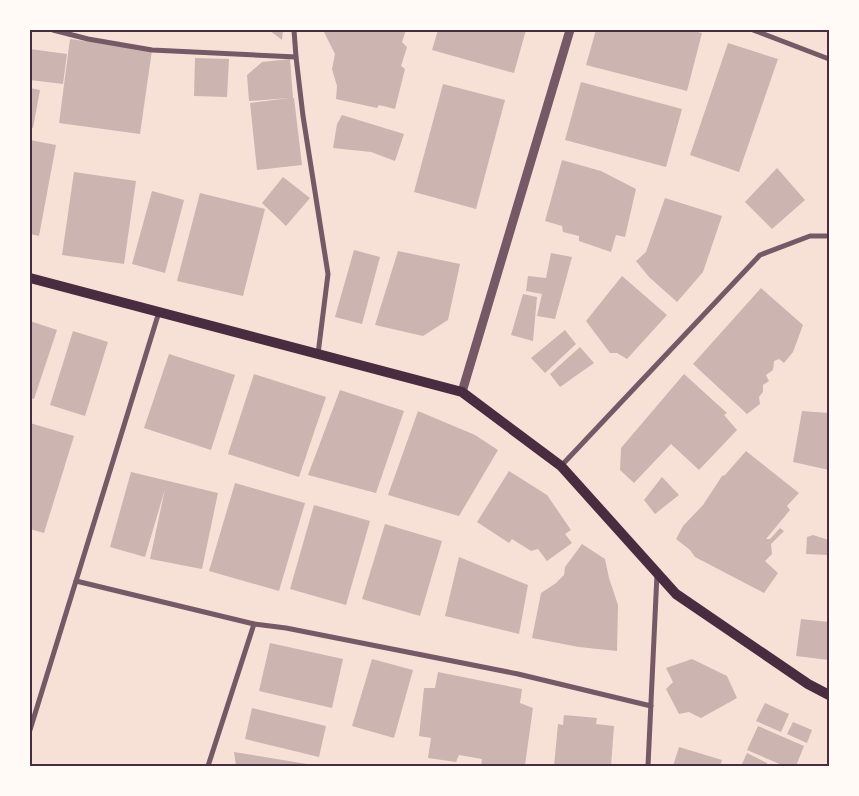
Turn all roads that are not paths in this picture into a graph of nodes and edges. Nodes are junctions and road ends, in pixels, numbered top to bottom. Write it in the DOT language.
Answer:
graph roads {
  1 [pos="53,30"];
  2 [pos="294,30"];
  3 [pos="570,30"];
  4 [pos="753,30"];
  5 [pos="296,57"];
  6 [pos="829,59"];
  7 [pos="829,236"];
  8 [pos="30,278"];
  9 [pos="159,312"];
  10 [pos="318,354"];
  11 [pos="462,392"];
  12 [pos="561,466"];
  13 [pos="657,574"];
  14 [pos="76,581"];
  15 [pos="254,624"];
  16 [pos="829,695"];
  17 [pos="651,706"];
  18 [pos="30,730"];
  19 [pos="208,766"];
  20 [pos="648,766"];
  1 -- 5 [label="street"];
  2 -- 5 [label="street"];
  3 -- 11 [label="street"];
  4 -- 6 [label="street"];
  5 -- 10 [label="street"];
  7 -- 12 [label="street"];
  8 -- 9 [label="main road"];
  9 -- 10 [label="main road"];
  9 -- 14 [label="street"];
  10 -- 11 [label="main road"];
  11 -- 12 [label="main road"];
  12 -- 13 [label="main road"];
  13 -- 16 [label="main road"];
  13 -- 17 [label="street"];
  14 -- 15 [label="street"];
  14 -- 18 [label="street"];
  15 -- 17 [label="street"];
  15 -- 19 [label="street"];
  17 -- 20 [label="street"];
}
